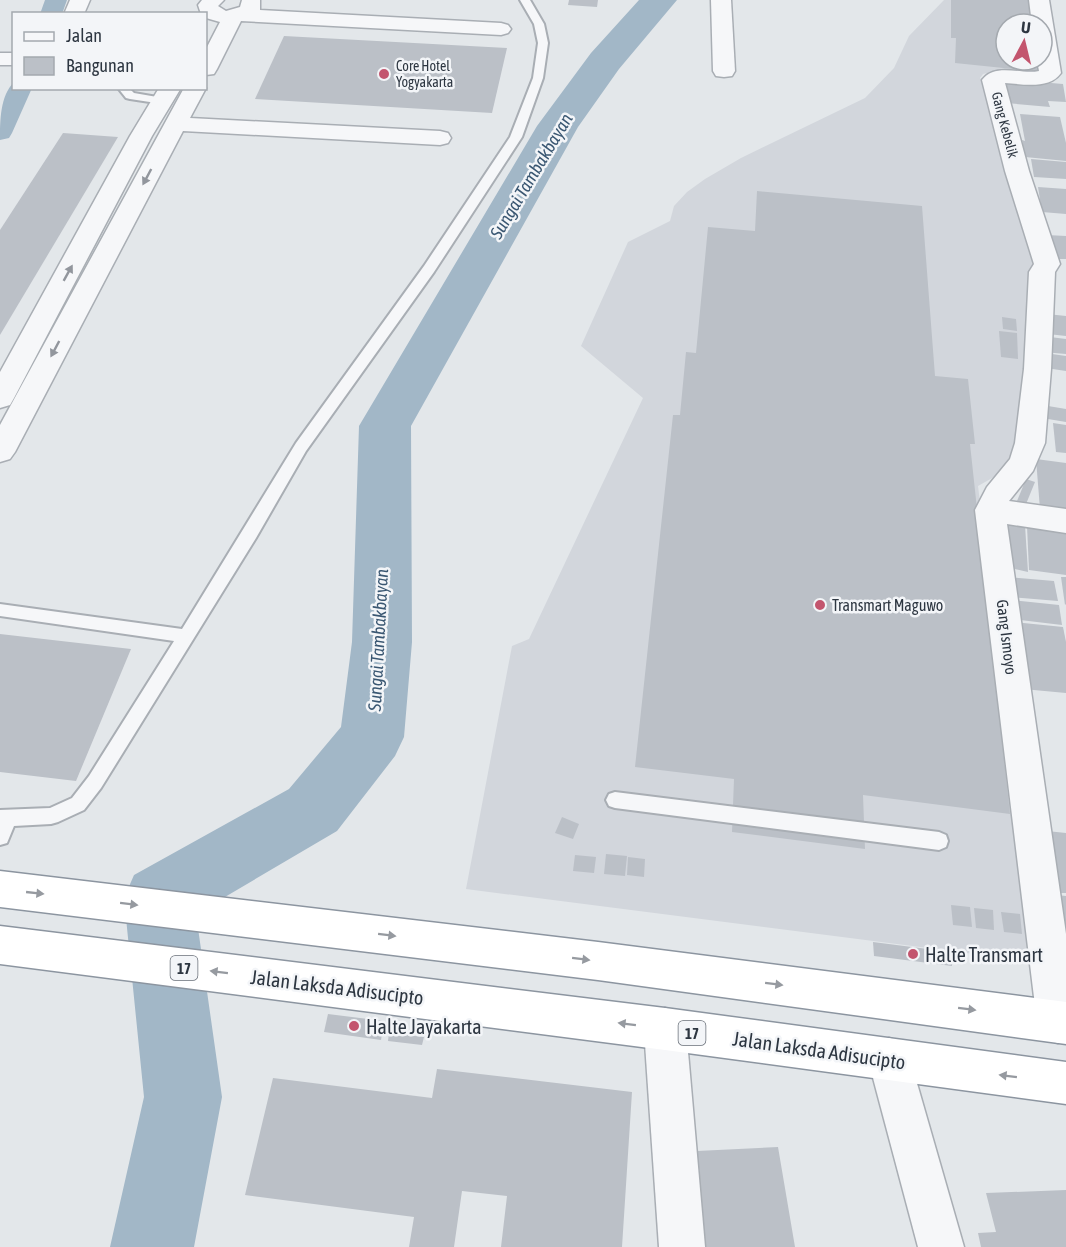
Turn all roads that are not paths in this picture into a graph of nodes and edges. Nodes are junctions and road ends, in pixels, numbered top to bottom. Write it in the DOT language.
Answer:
graph roads {
  1 [pos="525,0"];
  2 [pos="721,0"];
  3 [pos="1039,0"];
  4 [pos="234,10"];
  5 [pos="501,29"];
  6 [pos="208,60"];
  7 [pos="724,71"];
  8 [pos="125,90"];
  9 [pos="194,90"];
  10 [pos="166,95"];
  11 [pos="172,131"];
  12 [pos="141,136"];
  13 [pos="440,138"];
  14 [pos="96,222"];
  15 [pos="123,223"];
  16 [pos="1056,265"];
  17 [pos="0,398"];
  18 [pos="0,452"];
  19 [pos="990,510"];
  20 [pos="1066,521"];
  21 [pos="0,610"];
  22 [pos="184,636"];
  23 [pos="615,800"];
  24 [pos="4,818"];
  25 [pos="0,837"];
  26 [pos="939,841"];
  27 [pos="0,889"];
  28 [pos="0,945"];
  29 [pos="1062,1022"];
  30 [pos="665,1029"];
  31 [pos="889,1059"];
  32 [pos="1066,1083"];
  33 [pos="682,1247"];
  34 [pos="941,1247"];
  1 -- 22 [label="lane"];
  2 -- 7 [label="street"];
  3 -- 16 [label="street, Gang Kebelik"];
  4 -- 5 [label="street"];
  4 -- 6 [label="street"];
  8 -- 10 [label="lane"];
  9 -- 11 [label="street"];
  10 -- 12 [label="street"];
  11 -- 12 [label="street"];
  11 -- 13 [label="street"];
  11 -- 15 [label="street, one-way"];
  12 -- 14 [label="street"];
  14 -- 15 [label="street"];
  17 -- 14 [label="street, one-way"];
  15 -- 18 [label="street, one-way"];
  16 -- 19 [label="street"];
  19 -- 20 [label="street"];
  19 -- 29 [label="street, Gang Ismoyo"];
  21 -- 22 [label="lane"];
  22 -- 24 [label="lane"];
  23 -- 26 [label="lane"];
  24 -- 25 [label="lane"];
  27 -- 29 [label="highway, one-way"];
  30 -- 28 [label="highway, Jalan Laksda Adisucipto / 17, one-way"];
  30 -- 31 [label="highway, Jalan Laksda Adisucipto / 17"];
  30 -- 33 [label="street"];
  32 -- 31 [label="highway, Jalan Laksda Adisucipto / 17, one-way"];
  31 -- 34 [label="street"];
}
